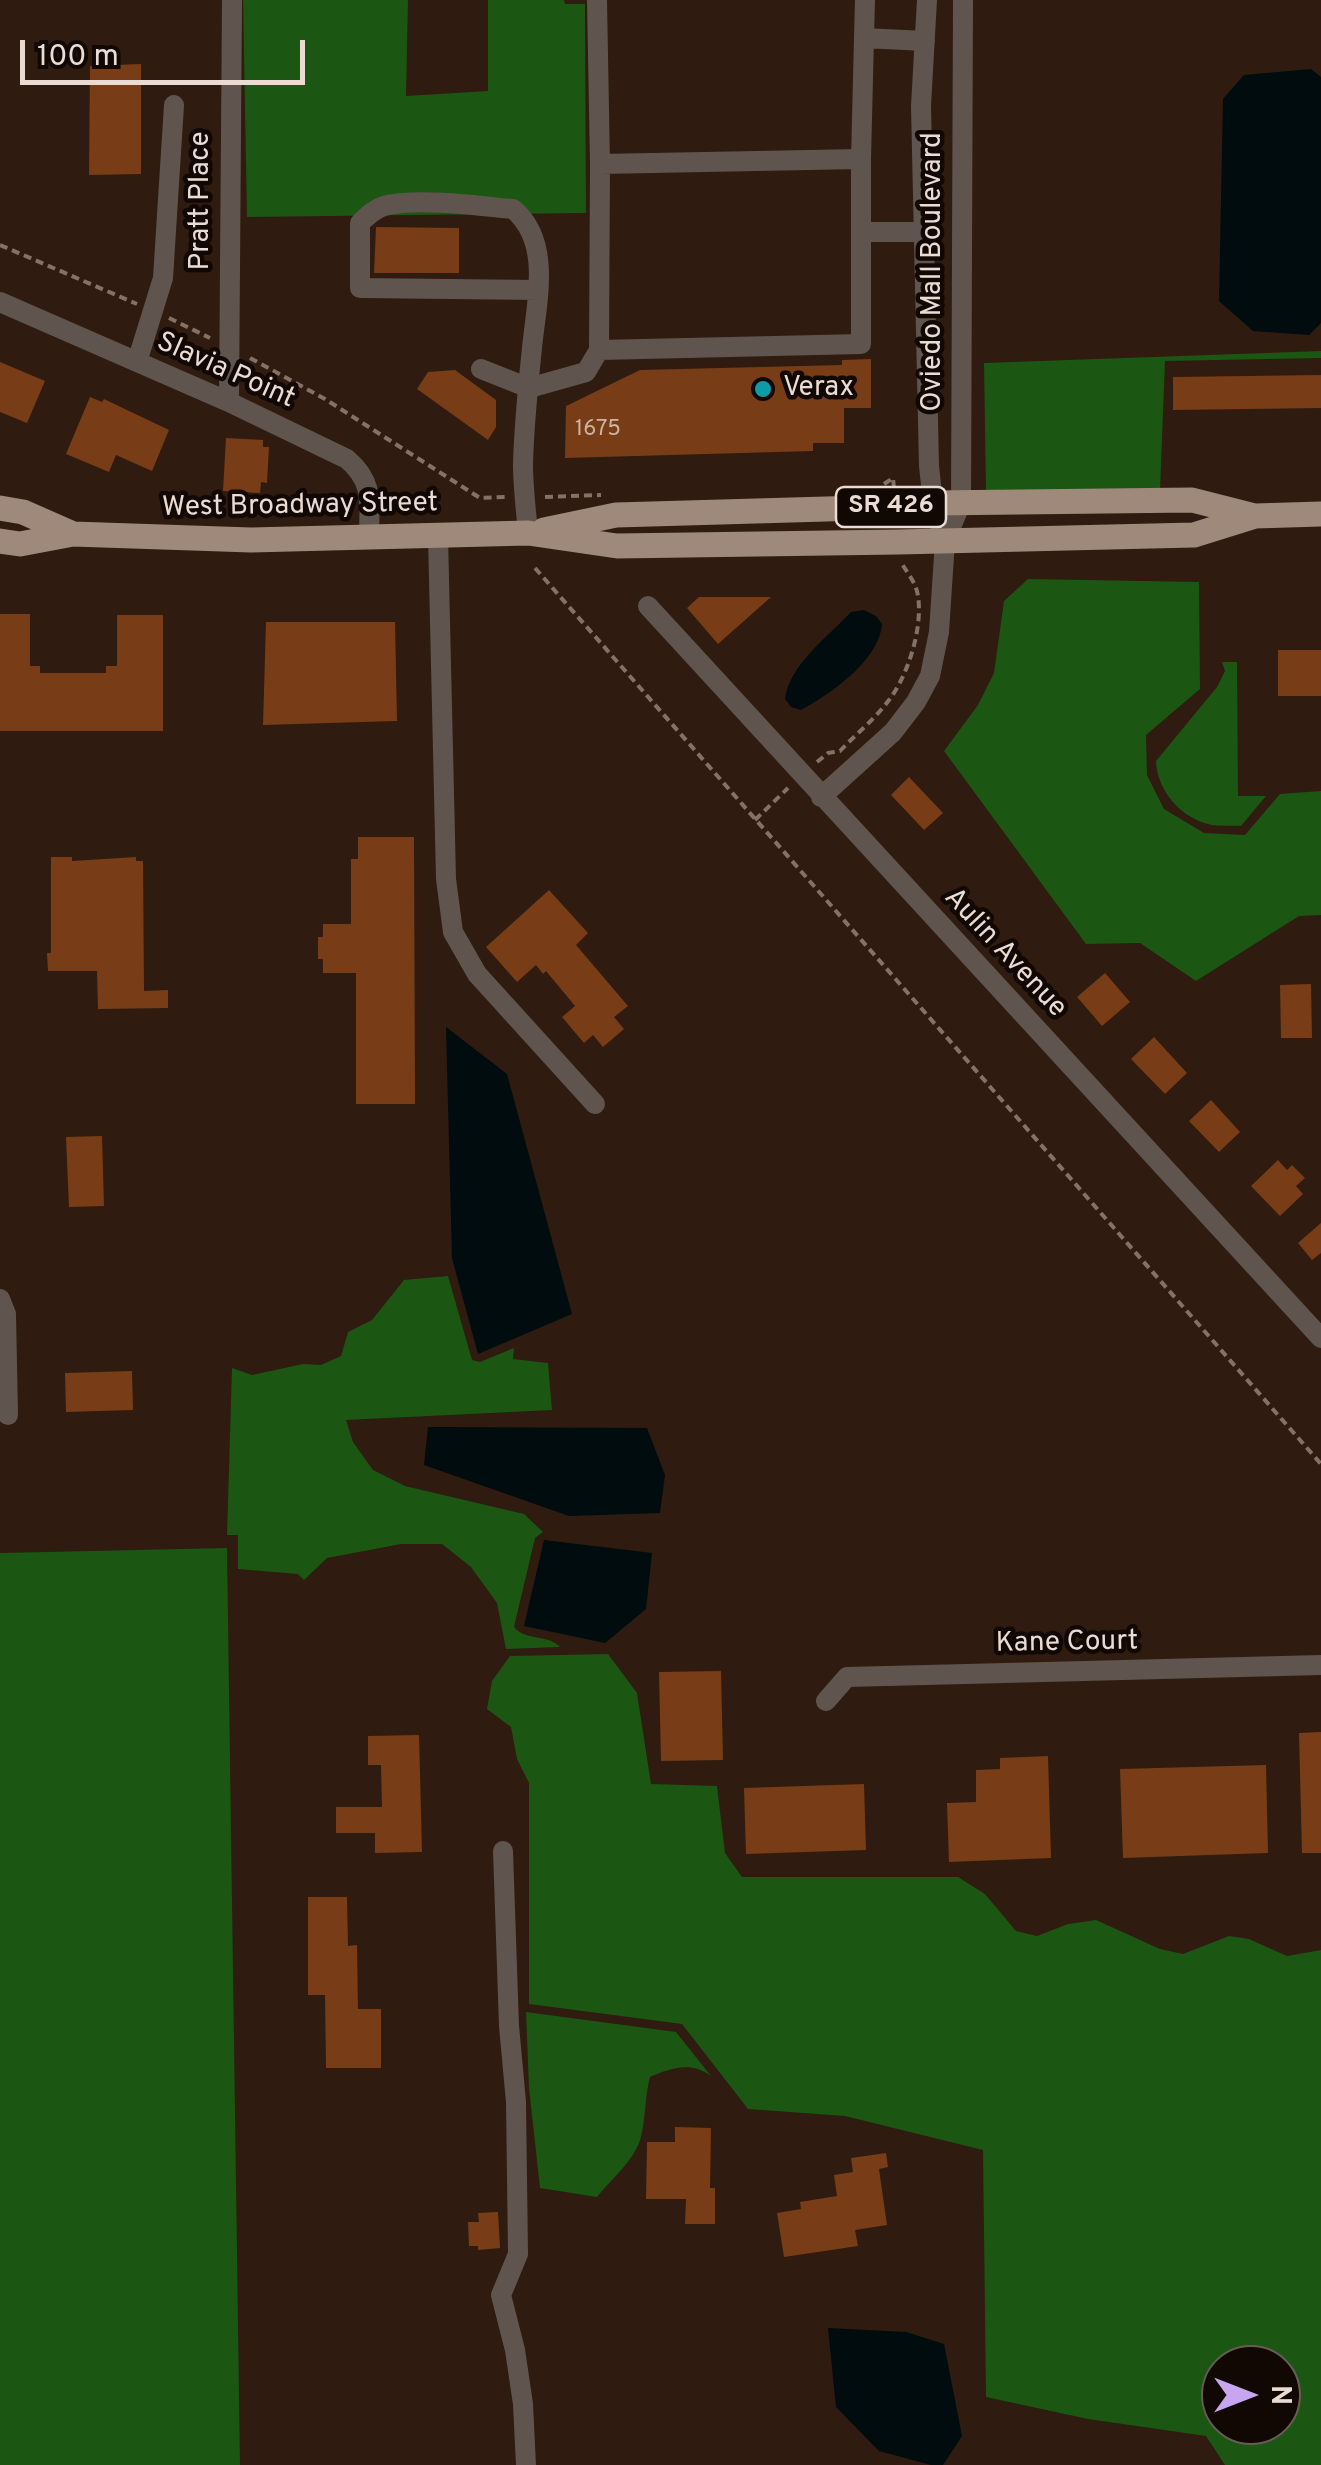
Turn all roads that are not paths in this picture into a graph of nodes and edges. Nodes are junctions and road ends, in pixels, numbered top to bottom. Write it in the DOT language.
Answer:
graph roads {
  1 [pos="232,0"];
  2 [pos="597,0"];
  3 [pos="865,0"];
  4 [pos="927,0"];
  5 [pos="963,0"];
  6 [pos="864,38"];
  7 [pos="924,42"];
  8 [pos="174,105"];
  9 [pos="861,159"];
  10 [pos="600,164"];
  11 [pos="861,232"];
  12 [pos="924,232"];
  13 [pos="538,290"];
  14 [pos="0,302"];
  15 [pos="599,350"];
  16 [pos="137,362"];
  17 [pos="480,369"];
  18 [pos="528,388"];
  19 [pos="229,402"];
  20 [pos="934,503"];
  21 [pos="961,503"];
  22 [pos="0,508"];
  23 [pos="1321,514"];
  24 [pos="1255,516"];
  25 [pos="528,533"];
  26 [pos="73,534"];
  27 [pos="438,536"];
  28 [pos="369,538"];
  29 [pos="0,541"];
  30 [pos="944,541"];
  31 [pos="648,606"];
  32 [pos="822,798"];
  33 [pos="595,1104"];
  34 [pos="0,1299"];
  35 [pos="1321,1338"];
  36 [pos="8,1415"];
  37 [pos="1321,1665"];
  38 [pos="826,1700"];
  39 [pos="503,1850"];
  40 [pos="526,2465"];
  1 -- 19 [label="street, Pratt Place"];
  2 -- 10 [label="street"];
  3 -- 6 [label="street"];
  4 -- 7 [label="street, Oviedo Mall Boulevard"];
  5 -- 21 [label="street, Oviedo Mall Boulevard"];
  6 -- 7 [label="street"];
  6 -- 9 [label="street"];
  7 -- 12 [label="street, Oviedo Mall Boulevard"];
  8 -- 16 [label="street"];
  9 -- 10 [label="street"];
  9 -- 11 [label="street"];
  10 -- 15 [label="street"];
  11 -- 12 [label="street"];
  11 -- 15 [label="street"];
  12 -- 20 [label="street, Oviedo Mall Boulevard"];
  13 -- 13 [label="street"];
  13 -- 18 [label="street"];
  14 -- 16 [label="street, Slavia Point"];
  15 -- 18 [label="street"];
  16 -- 19 [label="street, Slavia Point"];
  17 -- 18 [label="street"];
  18 -- 25 [label="street"];
  19 -- 28 [label="street, Slavia Point"];
  20 -- 21 [label="main road, West Broadway Street / SR 426"];
  20 -- 25 [label="main road, West Broadway Street / SR 426"];
  20 -- 30 [label="street, Oviedo Mall Boulevard"];
  21 -- 24 [label="main road, West Broadway Street / SR 426"];
  21 -- 30 [label="street, Oviedo Mall Boulevard"];
  22 -- 26 [label="main road, West Broadway Street / SR 426"];
  23 -- 24 [label="main road, West Broadway Street / SR 426"];
  24 -- 30 [label="main road, West Broadway Street / SR 426"];
  25 -- 27 [label="main road, West Broadway Street / SR 426"];
  25 -- 30 [label="main road, West Broadway Street / SR 426"];
  26 -- 28 [label="main road, West Broadway Street / SR 426"];
  26 -- 29 [label="main road, West Broadway Street / SR 426"];
  27 -- 28 [label="main road, West Broadway Street / SR 426"];
  27 -- 33 [label="street"];
  30 -- 32 [label="street, Oviedo Mall Boulevard"];
  31 -- 32 [label="street, Aulin Avenue"];
  32 -- 35 [label="street, Aulin Avenue"];
  34 -- 36 [label="street"];
  37 -- 38 [label="street, Kane Court"];
  39 -- 40 [label="street"];
}
